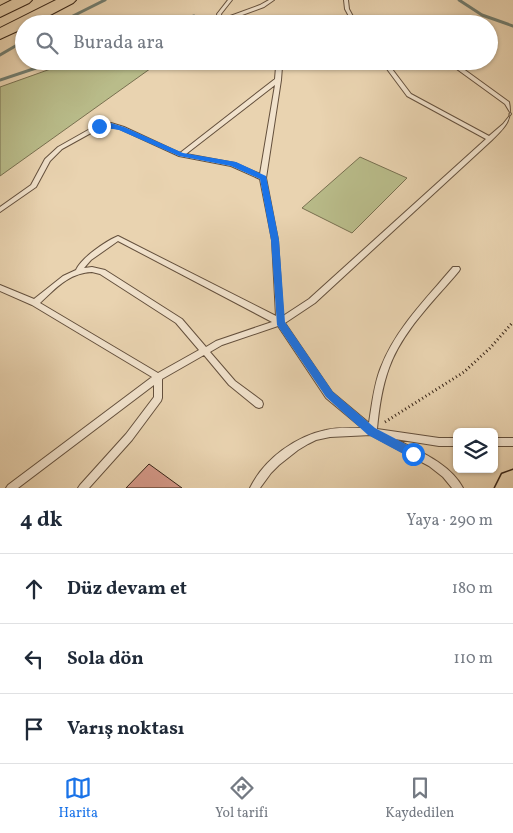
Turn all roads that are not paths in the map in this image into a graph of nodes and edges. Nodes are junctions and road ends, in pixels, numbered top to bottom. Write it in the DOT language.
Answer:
graph roads {
  1 [pos="24,0"];
  2 [pos="68,0"];
  3 [pos="82,0"];
  4 [pos="230,0"];
  5 [pos="272,0"];
  6 [pos="346,0"];
  7 [pos="0,12"];
  8 [pos="38,15"];
  9 [pos="52,15"];
  10 [pos="219,15"];
  11 [pos="239,15"];
  12 [pos="351,15"];
  13 [pos="15,26"];
  14 [pos="15,33"];
  15 [pos="0,34"];
  16 [pos="0,40"];
  17 [pos="279,70"];
  18 [pos="390,70"];
  19 [pos="462,70"];
  20 [pos="278,80"];
  21 [pos="513,114"];
  22 [pos="490,139"];
  23 [pos="182,154"];
  24 [pos="263,178"];
  25 [pos="0,210"];
  26 [pos="456,269"];
  27 [pos="79,270"];
  28 [pos="0,288"];
  29 [pos="35,303"];
  30 [pos="280,322"];
  31 [pos="204,352"];
  32 [pos="158,377"];
  33 [pos="259,404"];
  34 [pos="372,432"];
  35 [pos="453,442"];
  36 [pos="498,442"];
  37 [pos="513,442"];
  38 [pos="513,484"];
  39 [pos="11,488"];
  40 [pos="82,488"];
  41 [pos="255,488"];
  42 [pos="458,488"];
  43 [pos="510,488"];
  1 -- 7 [label="highway"];
  2 -- 8 [label="highway"];
  3 -- 9 [label="highway"];
  4 -- 10 [label="lane"];
  5 -- 11 [label="lane"];
  6 -- 12 [label="lane"];
  13 -- 15 [label="highway"];
  14 -- 16 [label="highway"];
  17 -- 20 [label="lane"];
  18 -- 22 [label="lane"];
  19 -- 21 [label="lane"];
  20 -- 23 [label="lane"];
  20 -- 24 [label="lane"];
  21 -- 22 [label="lane"];
  22 -- 30 [label="lane"];
  23 -- 24 [label="lane"];
  23 -- 25 [label="lane"];
  24 -- 30 [label="lane"];
  26 -- 34 [label="lane"];
  27 -- 29 [label="lane"];
  27 -- 30 [label="lane"];
  27 -- 31 [label="lane"];
  28 -- 29 [label="lane"];
  29 -- 32 [label="lane"];
  30 -- 31 [label="lane"];
  30 -- 34 [label="lane"];
  31 -- 32 [label="lane"];
  31 -- 33 [label="lane"];
  32 -- 39 [label="lane"];
  32 -- 40 [label="lane"];
  34 -- 35 [label="lane"];
  34 -- 41 [label="lane"];
  34 -- 42 [label="lane"];
  36 -- 37 [label="lane"];
  38 -- 43 [label="highway"];
}
